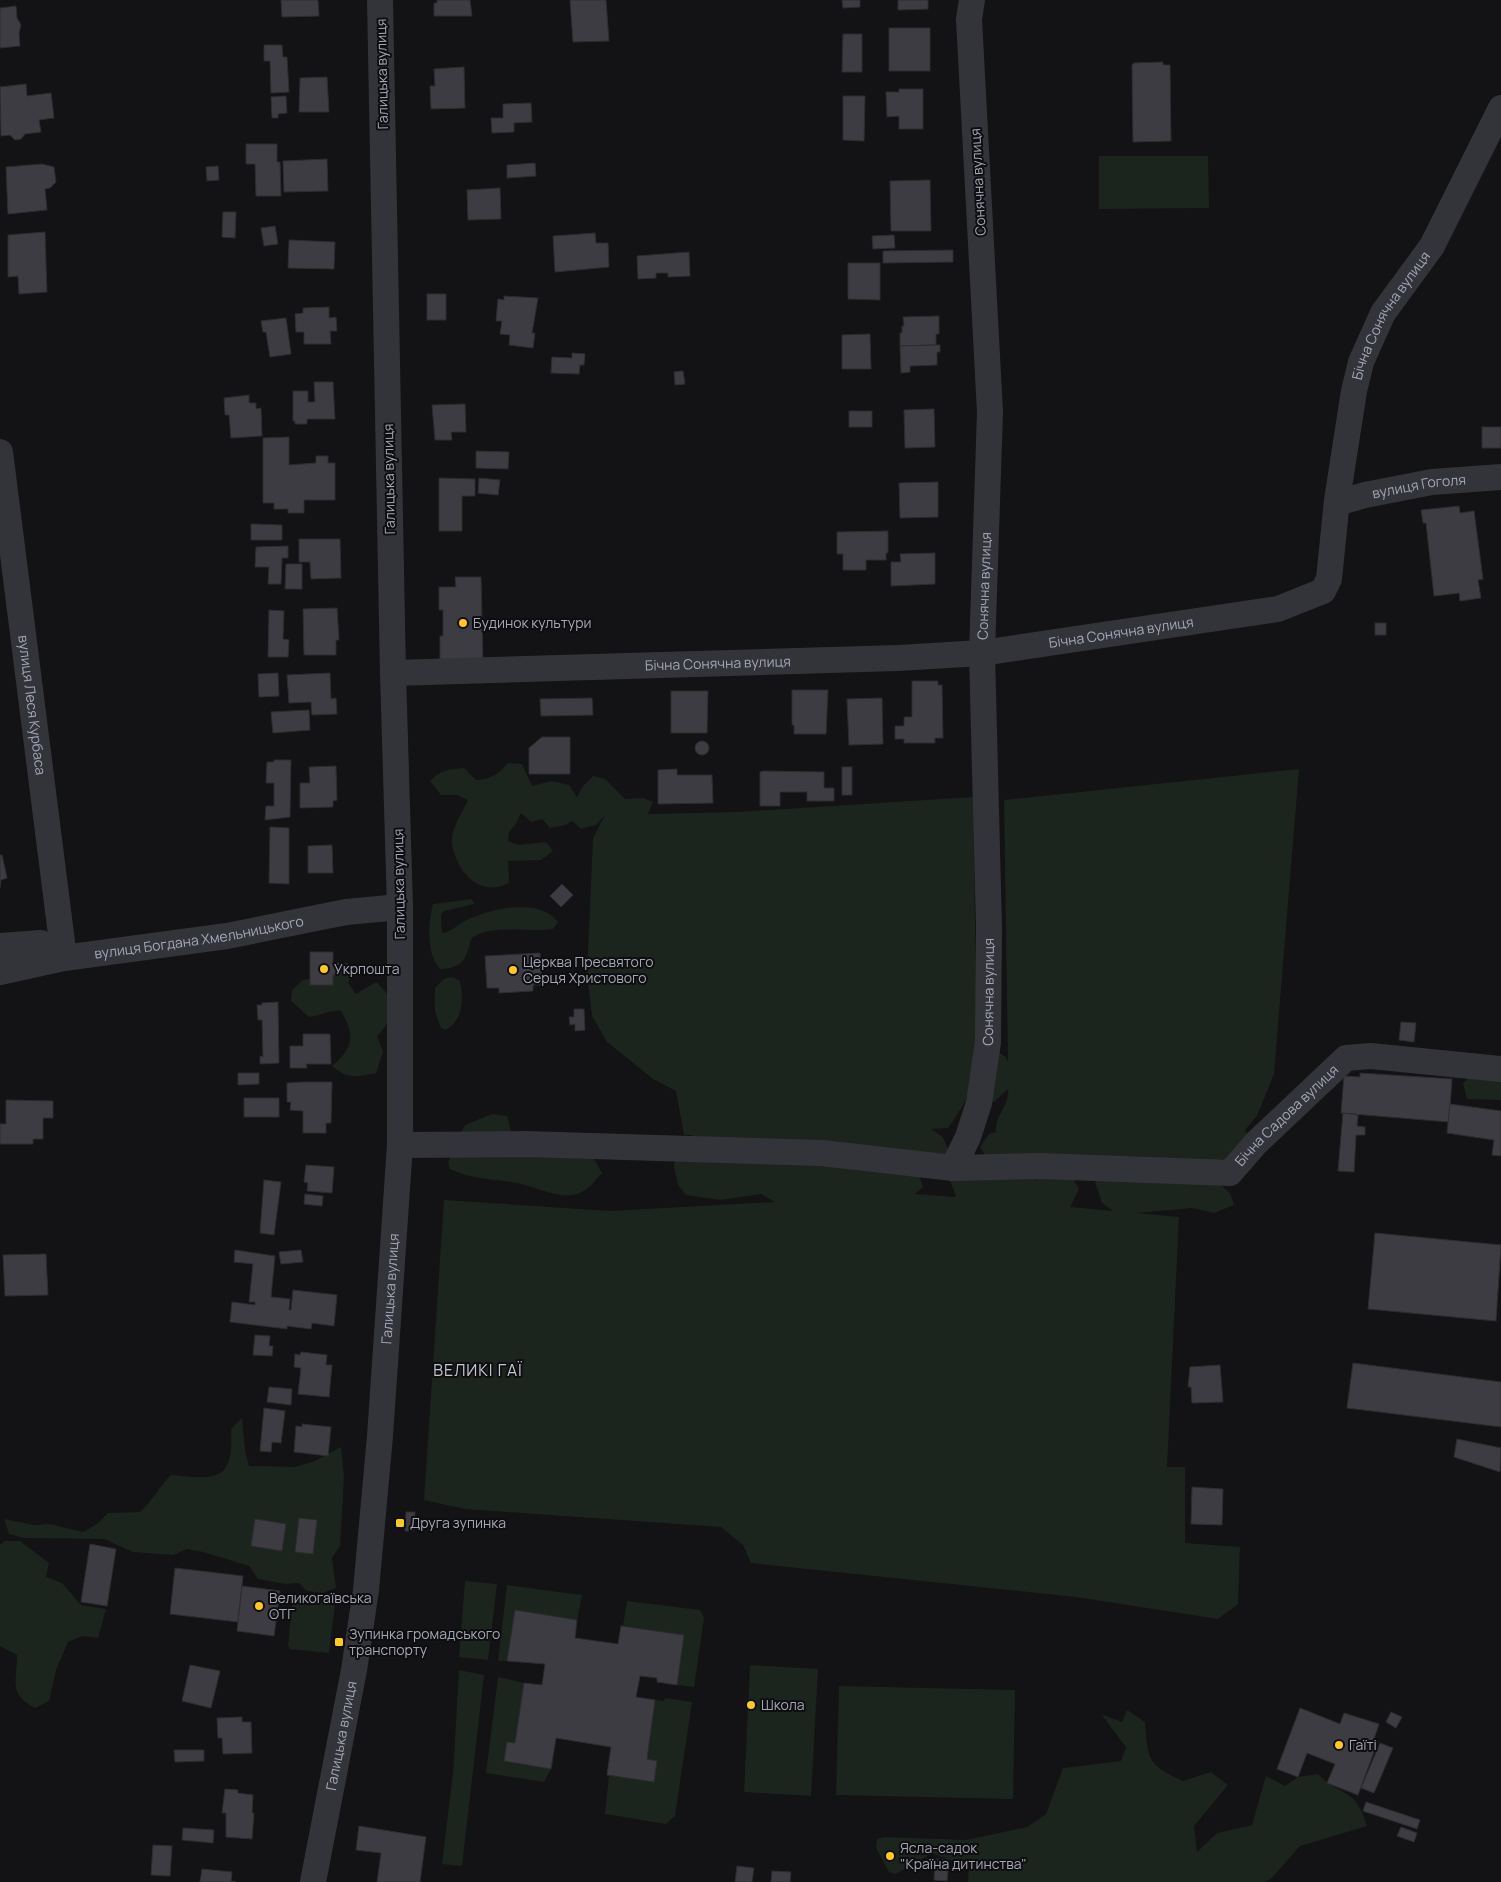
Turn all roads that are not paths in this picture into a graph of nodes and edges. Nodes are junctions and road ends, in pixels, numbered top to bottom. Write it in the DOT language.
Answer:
graph roads {
  1 [pos="380,0"];
  2 [pos="972,0"];
  3 [pos="1501,108"];
  4 [pos="0,452"];
  5 [pos="1501,477"];
  6 [pos="1337,502"];
  7 [pos="982,653"];
  8 [pos="393,673"];
  9 [pos="400,907"];
  10 [pos="0,946"];
  11 [pos="64,958"];
  12 [pos="0,972"];
  13 [pos="1501,1069"];
  14 [pos="400,1145"];
  15 [pos="953,1168"];
  16 [pos="314,1882"];
  1 -- 8 [label="street, Галицька вулиця"];
  2 -- 7 [label="street, Сонячна вулиця"];
  3 -- 6 [label="street, Бічна Сонячна вулиця"];
  4 -- 11 [label="street, вулиця Леся Курбаса"];
  5 -- 6 [label="street, вулиця Гоголя"];
  6 -- 7 [label="street, Бічна Сонячна вулиця"];
  7 -- 8 [label="street, Бічна Сонячна вулиця"];
  7 -- 15 [label="street, Сонячна вулиця"];
  8 -- 9 [label="street, Галицька вулиця"];
  9 -- 11 [label="street, вулиця Богдана Хмельницького"];
  9 -- 14 [label="street, Галицька вулиця"];
  10 -- 11 [label="street"];
  11 -- 12 [label="street, вулиця Богдана Хмельницького"];
  13 -- 15 [label="street, Бічна Садова вулиця"];
  14 -- 15 [label="street, Бічна Садова вулиця"];
  14 -- 16 [label="street, Галицька вулиця"];
}
